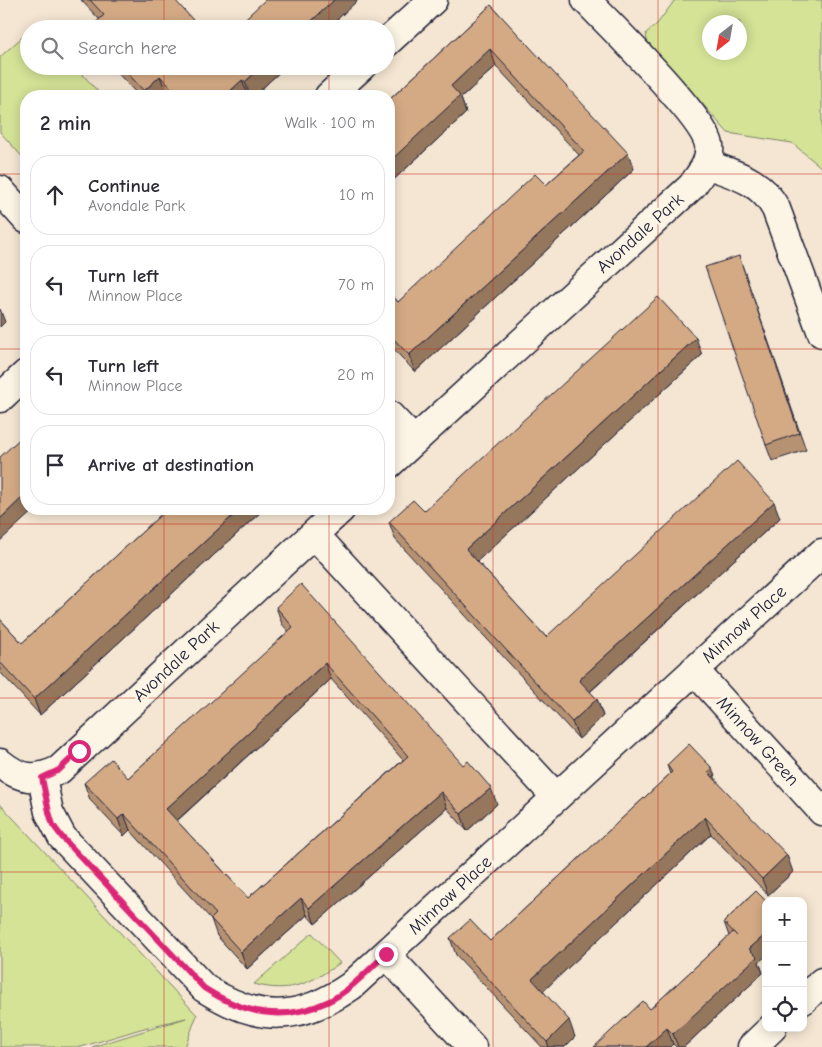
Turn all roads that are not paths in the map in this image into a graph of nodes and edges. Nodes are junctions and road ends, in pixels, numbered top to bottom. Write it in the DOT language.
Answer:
graph roads {
  1 [pos="433,0"];
  2 [pos="586,0"];
  3 [pos="395,36"];
  4 [pos="352,75"];
  5 [pos="336,90"];
  6 [pos="706,164"];
  7 [pos="0,190"];
  8 [pos="20,212"];
  9 [pos="822,332"];
  10 [pos="20,380"];
  11 [pos="0,398"];
  12 [pos="395,421"];
  13 [pos="414,441"];
  14 [pos="395,458"];
  15 [pos="335,515"];
  16 [pos="314,534"];
  17 [pos="822,553"];
  18 [pos="694,670"];
  19 [pos="0,763"];
  20 [pos="42,778"];
  21 [pos="556,797"];
  22 [pos="822,811"];
  23 [pos="386,954"];
  24 [pos="822,982"];
  25 [pos="807,996"];
  26 [pos="768,1032"];
  27 [pos="472,1047"];
  28 [pos="752,1047"];
  1 -- 3 [label="street"];
  2 -- 6 [label="street"];
  4 -- 5 [label="street"];
  6 -- 9 [label="street"];
  6 -- 13 [label="street, Avondale Park"];
  7 -- 8 [label="street"];
  10 -- 11 [label="street"];
  12 -- 13 [label="street"];
  13 -- 14 [label="street, Avondale Park"];
  15 -- 16 [label="street, Avondale Park"];
  16 -- 20 [label="street, Avondale Park"];
  16 -- 21 [label="street"];
  17 -- 18 [label="street, Minnow Place"];
  18 -- 21 [label="street, Minnow Place"];
  18 -- 22 [label="street, Minnow Green"];
  19 -- 20 [label="street"];
  20 -- 23 [label="street, Minnow Place"];
  21 -- 23 [label="street, Minnow Place"];
  23 -- 27 [label="street"];
  24 -- 25 [label="street"];
  26 -- 28 [label="street"];
}
